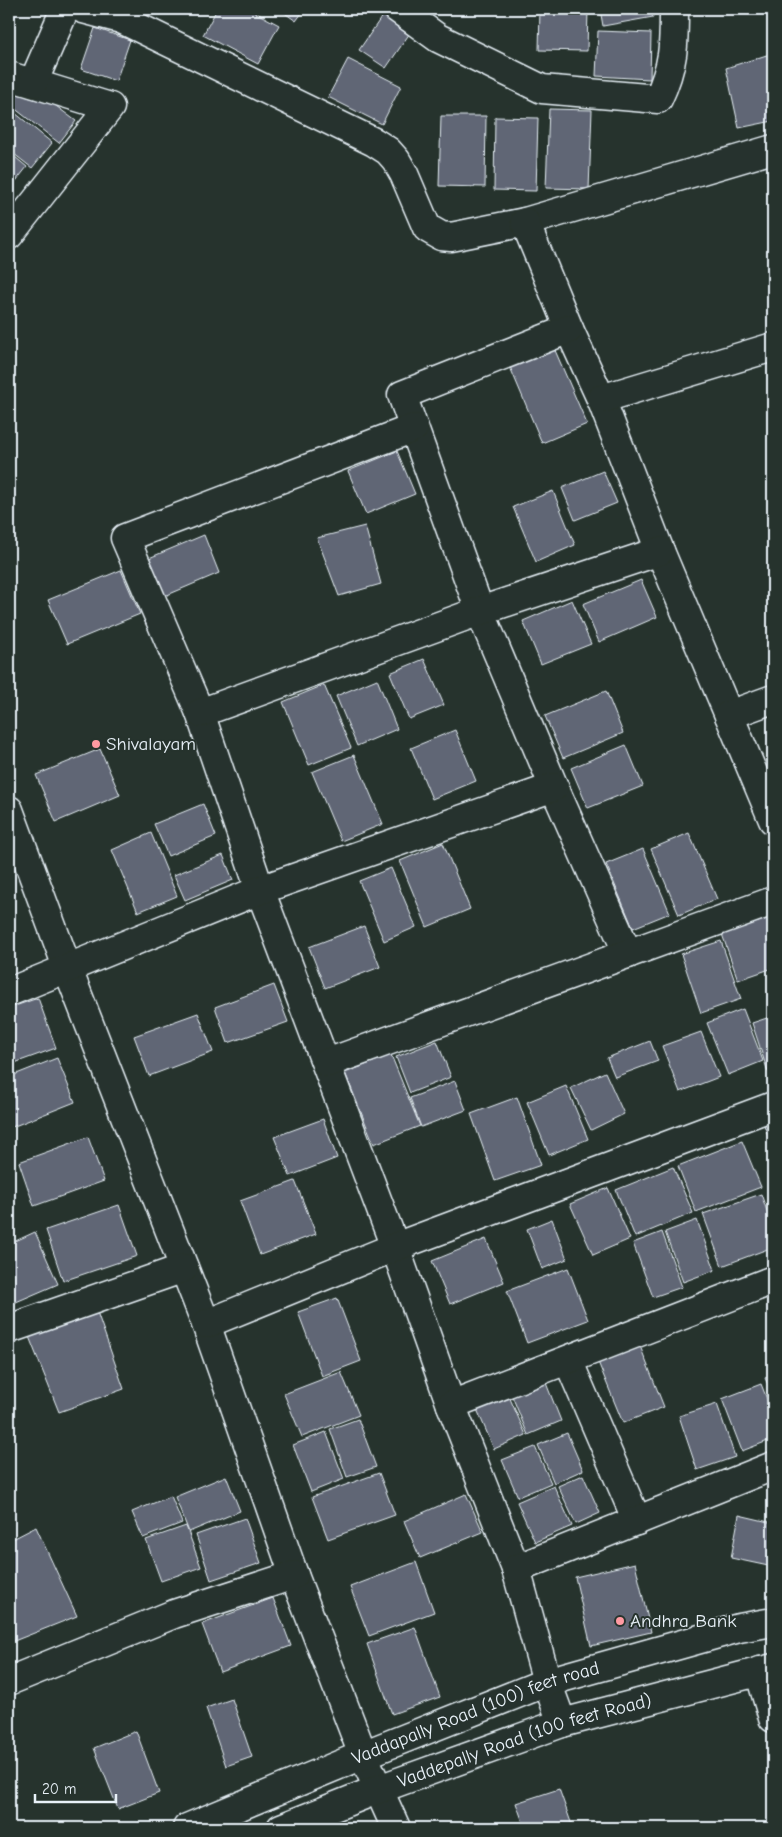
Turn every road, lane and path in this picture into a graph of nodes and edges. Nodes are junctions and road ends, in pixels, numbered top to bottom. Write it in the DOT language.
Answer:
graph roads {
  1 [pos="65,9"];
  2 [pos="83,9"];
  3 [pos="398,9"];
  4 [pos="674,9"];
  5 [pos="21,79"];
  6 [pos="773,149"];
  7 [pos="525,222"];
  8 [pos="9,235"];
  9 [pos="569,329"];
  10 [pos="773,347"];
  11 [pos="601,399"];
  12 [pos="414,428"];
  13 [pos="660,551"];
  14 [pos="480,611"];
  15 [pos="773,699"];
  16 [pos="200,713"];
  17 [pos="730,715"];
  18 [pos="554,787"];
  19 [pos="9,810"];
  20 [pos="773,820"];
  21 [pos="260,890"];
  22 [pos="773,901"];
  23 [pos="628,954"];
  24 [pos="68,967"];
  25 [pos="9,992"];
  26 [pos="326,1063"];
  27 [pos="773,1106"];
  28 [pos="395,1247"];
  29 [pos="184,1268"];
  30 [pos="773,1280"];
  31 [pos="206,1324"];
  32 [pos="9,1329"];
  33 [pos="568,1360"];
  34 [pos="451,1405"];
  35 [pos="773,1466"];
  36 [pos="638,1521"];
  37 [pos="516,1569"];
  38 [pos="294,1575"];
  39 [pos="773,1622"];
  40 [pos="766,1669"];
  41 [pos="9,1681"];
  42 [pos="547,1682"];
  43 [pos="773,1718"];
  44 [pos="562,1723"];
  45 [pos="363,1755"];
  46 [pos="378,1789"];
  47 [pos="187,1828"];
  48 [pos="281,1828"];
  49 [pos="396,1828"];
  1 -- 5 [label="street"];
  2 -- 7 [label="street"];
  3 -- 4 [label="street"];
  5 -- 8 [label="street"];
  6 -- 7 [label="street"];
  7 -- 9 [label="street"];
  9 -- 11 [label="street"];
  9 -- 12 [label="street"];
  10 -- 11 [label="street"];
  11 -- 13 [label="street"];
  12 -- 14 [label="street"];
  12 -- 16 [label="street"];
  13 -- 14 [label="street"];
  13 -- 17 [label="street"];
  14 -- 16 [label="street"];
  14 -- 18 [label="street"];
  15 -- 17 [label="street"];
  16 -- 21 [label="street"];
  17 -- 20 [label="street"];
  18 -- 21 [label="street"];
  18 -- 23 [label="street"];
  19 -- 24 [label="street"];
  21 -- 24 [label="street"];
  21 -- 26 [label="street"];
  22 -- 23 [label="street"];
  23 -- 26 [label="street"];
  24 -- 25 [label="street"];
  24 -- 29 [label="street"];
  26 -- 28 [label="street"];
  27 -- 28 [label="street"];
  28 -- 31 [label="street"];
  28 -- 34 [label="street"];
  29 -- 31 [label="street"];
  29 -- 32 [label="street"];
  30 -- 33 [label="street"];
  31 -- 38 [label="street"];
  33 -- 34 [label="street"];
  33 -- 36 [label="street"];
  34 -- 37 [label="street"];
  35 -- 36 [label="street"];
  36 -- 37 [label="street"];
  37 -- 42 [label="street"];
  38 -- 41 [label="street"];
  38 -- 45 [label="street"];
  39 -- 42 [label="street, Vaddapally Road (100) feet road"];
  40 -- 43 [label="street"];
  40 -- 44 [label="street, Vaddepally Road (100 feet Road)"];
  42 -- 44 [label="street"];
  42 -- 45 [label="street, Vaddapally Road (100) feet road"];
  44 -- 46 [label="street, Vaddepally Road (100 feet Road)"];
  45 -- 46 [label="street"];
  45 -- 47 [label="street, Vaddapally Road (100) feet road"];
  46 -- 48 [label="street, Vaddepally Road (100 feet Road)"];
  46 -- 49 [label="street"];
}
